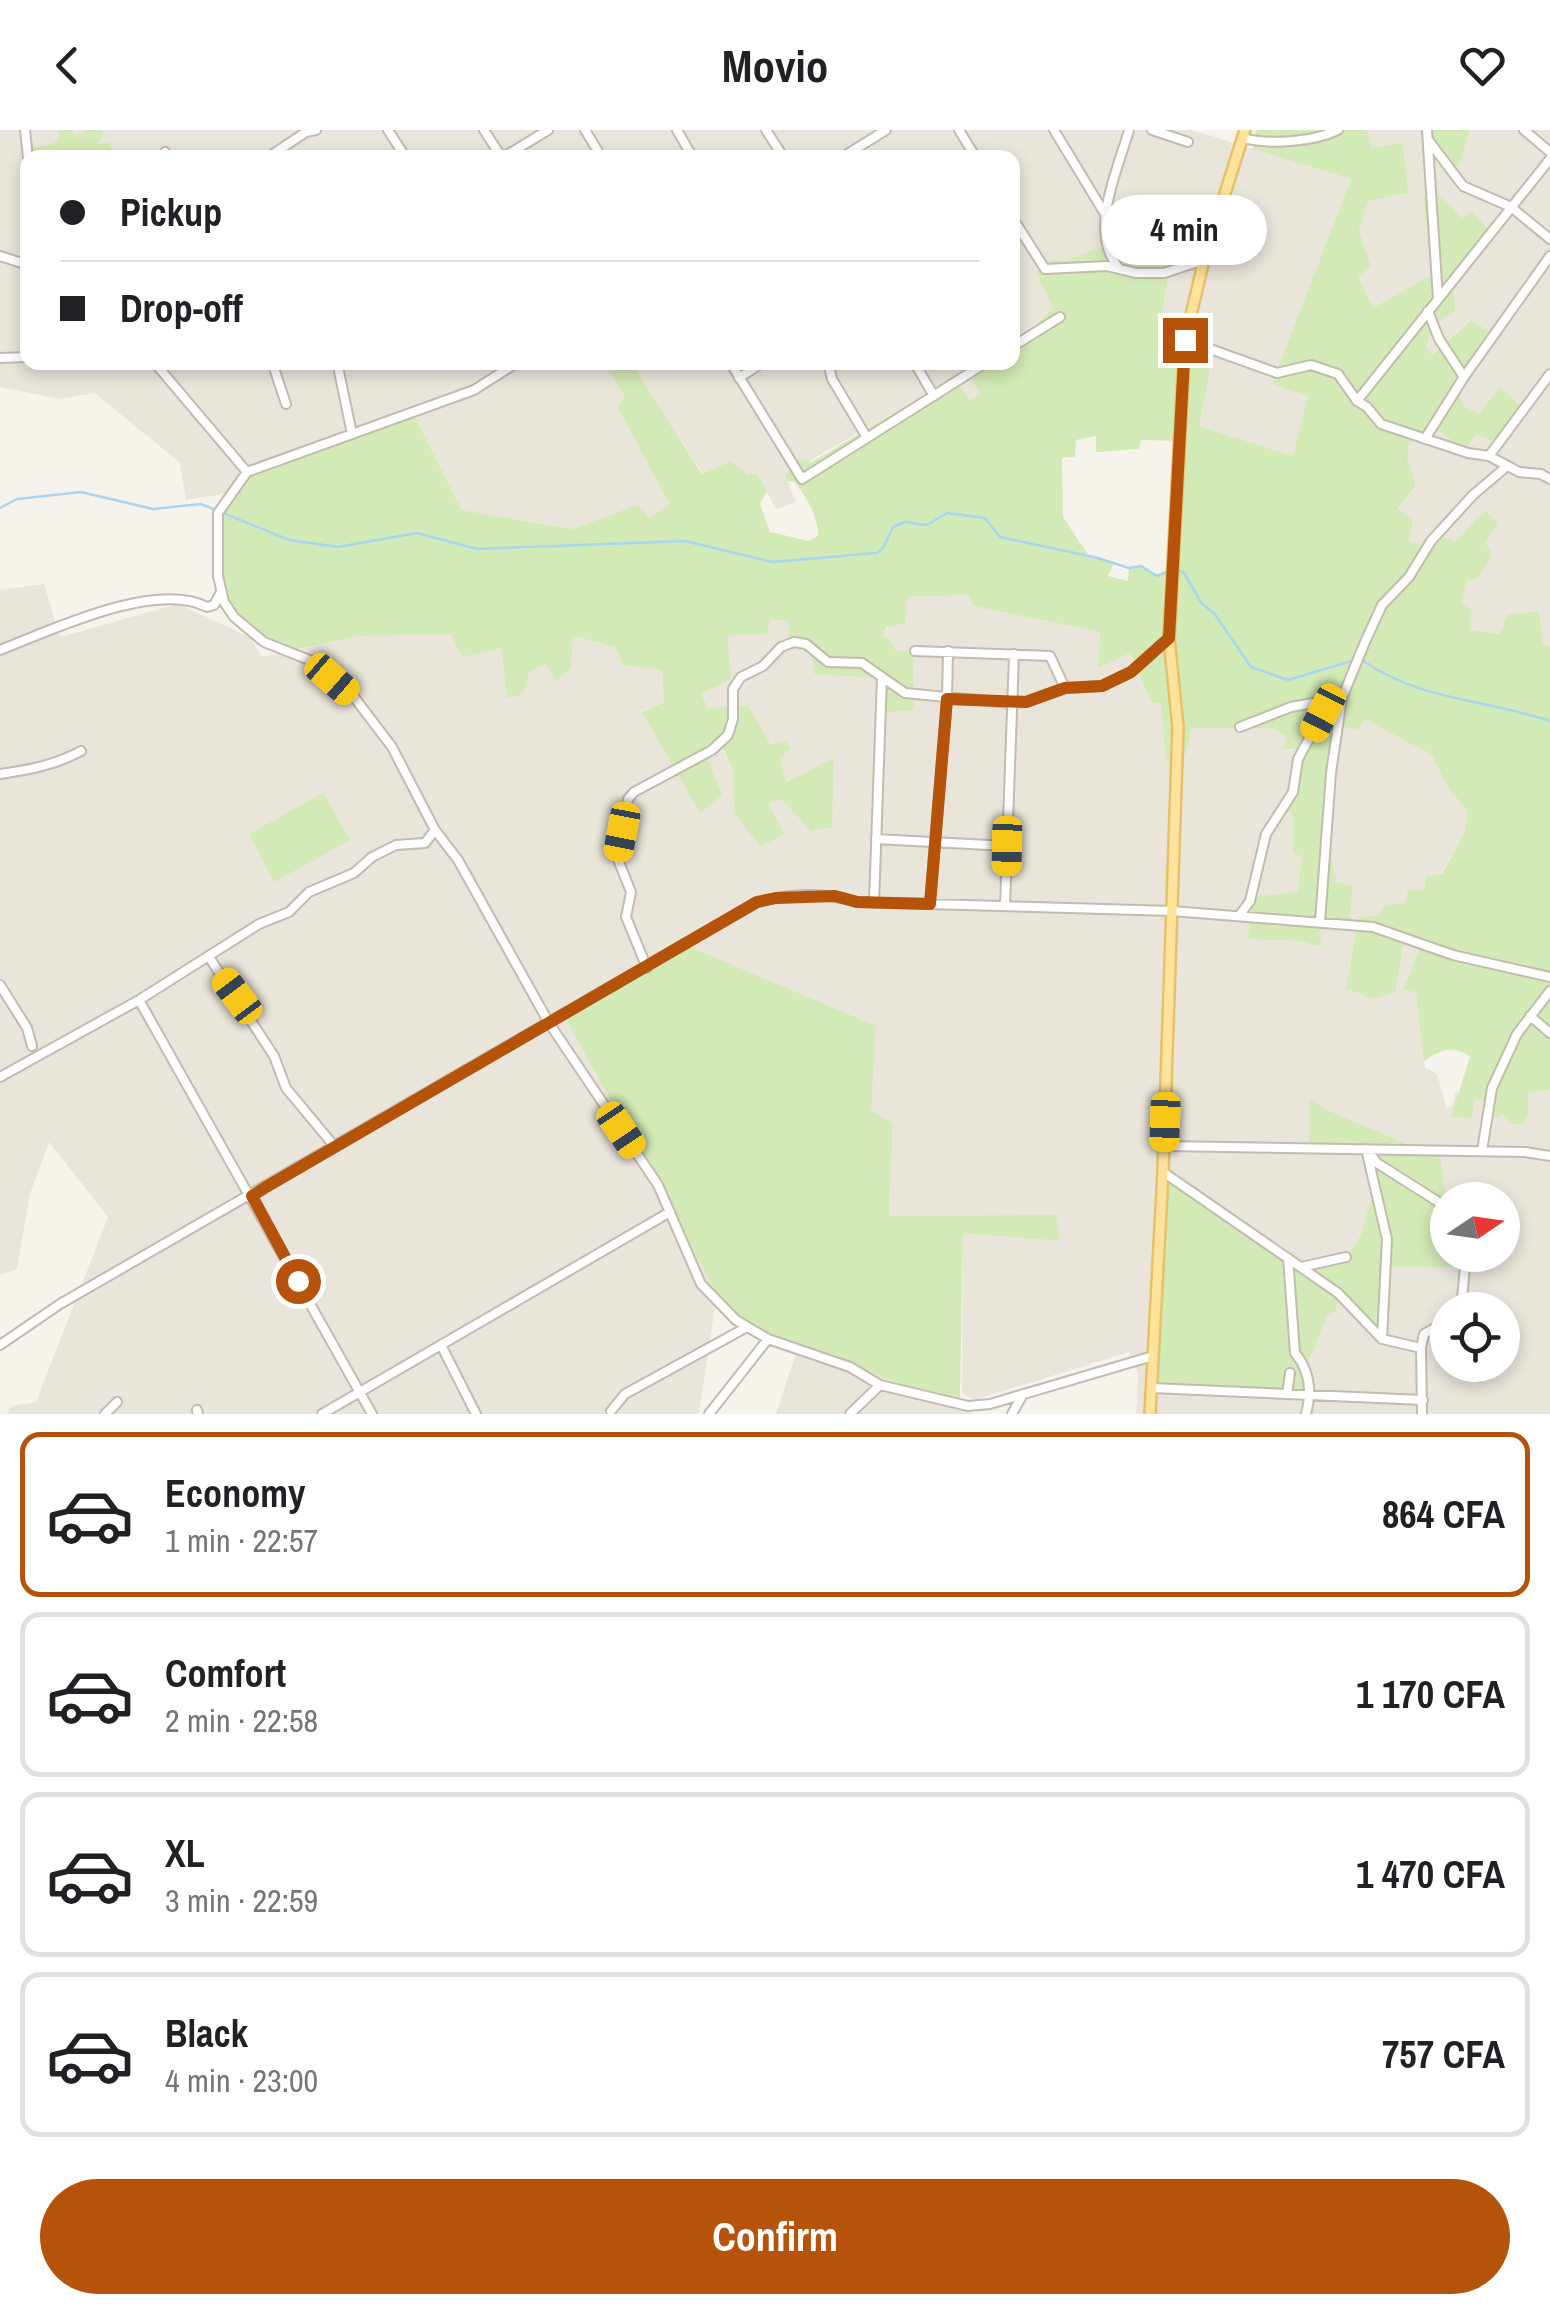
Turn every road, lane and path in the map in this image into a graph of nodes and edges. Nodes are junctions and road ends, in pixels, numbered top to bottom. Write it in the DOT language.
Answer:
graph roads {
  1 [pos="316,130"];
  2 [pos="548,130"];
  3 [pos="864,130"];
  4 [pos="886,130"];
  5 [pos="1054,130"];
  6 [pos="1129,130"];
  7 [pos="1152,130"];
  8 [pos="1338,130"];
  9 [pos="1428,130"];
  10 [pos="1524,130"];
  11 [pos="1244,134"];
  12 [pos="870,140"];
  13 [pos="1428,140"];
  14 [pos="1188,142"];
  15 [pos="279,150"];
  16 [pos="515,150"];
  17 [pos="854,150"];
  18 [pos="1550,152"];
  19 [pos="1550,159"];
  20 [pos="1511,207"];
  21 [pos="1106,214"];
  22 [pos="1020,230"];
  23 [pos="1550,239"];
  24 [pos="1550,256"];
  25 [pos="1204,260"];
  26 [pos="1118,267"];
  27 [pos="1438,299"];
  28 [pos="1428,312"];
  29 [pos="1060,317"];
  30 [pos="1185,340"];
  31 [pos="1020,342"];
  32 [pos="161,370"];
  33 [pos="275,370"];
  34 [pos="339,370"];
  35 [pos="505,370"];
  36 [pos="734,370"];
  37 [pos="750,370"];
  38 [pos="830,370"];
  39 [pos="919,370"];
  40 [pos="975,370"];
  41 [pos="1550,374"];
  42 [pos="1464,377"];
  43 [pos="739,378"];
  44 [pos="934,396"];
  45 [pos="1356,402"];
  46 [pos="286,404"];
  47 [pos="352,434"];
  48 [pos="866,436"];
  49 [pos="1425,439"];
  50 [pos="1489,456"];
  51 [pos="1506,467"];
  52 [pos="247,472"];
  53 [pos="1550,478"];
  54 [pos="221,592"];
  55 [pos="1169,638"];
  56 [pos="0,650"];
  57 [pos="915,651"];
  58 [pos="948,651"];
  59 [pos="1014,654"];
  60 [pos="882,677"];
  61 [pos="1065,688"];
  62 [pos="1342,698"];
  63 [pos="947,699"];
  64 [pos="1010,703"];
  65 [pos="1240,727"];
  66 [pos="81,752"];
  67 [pos="0,774"];
  68 [pos="434,830"];
  69 [pos="876,838"];
  70 [pos="935,842"];
  71 [pos="1007,846"];
  72 [pos="874,903"];
  73 [pos="930,904"];
  74 [pos="1006,906"];
  75 [pos="1172,911"];
  76 [pos="1238,916"];
  77 [pos="1320,922"];
  78 [pos="209,957"];
  79 [pos="647,968"];
  80 [pos="1550,977"];
  81 [pos="0,985"];
  82 [pos="1550,991"];
  83 [pos="138,1000"];
  84 [pos="1530,1016"];
  85 [pos="550,1023"];
  86 [pos="1550,1033"];
  87 [pos="32,1046"];
  88 [pos="0,1077"];
  89 [pos="1164,1146"];
  90 [pos="335,1147"];
  91 [pos="1366,1149"];
  92 [pos="1482,1151"];
  93 [pos="1550,1156"];
  94 [pos="1163,1172"];
  95 [pos="252,1196"];
  96 [pos="1430,1196"];
  97 [pos="670,1212"];
  98 [pos="1346,1257"];
  99 [pos="1288,1258"];
  100 [pos="1301,1268"];
  101 [pos="747,1327"];
  102 [pos="1430,1330"];
  103 [pos="768,1339"];
  104 [pos="1382,1339"];
  105 [pos="0,1345"];
  106 [pos="442,1347"];
  107 [pos="1420,1348"];
  108 [pos="1153,1356"];
  109 [pos="1290,1373"];
  110 [pos="880,1385"];
  111 [pos="1152,1388"];
  112 [pos="360,1392"];
  113 [pos="1023,1394"];
  114 [pos="1288,1394"];
  115 [pos="1311,1395"];
  116 [pos="1423,1400"];
  117 [pos="117,1402"];
  118 [pos="612,1412"];
  119 [pos="105,1414"];
  120 [pos="322,1414"];
  121 [pos="372,1414"];
  122 [pos="476,1414"];
  123 [pos="709,1414"];
  124 [pos="850,1414"];
  125 [pos="1012,1414"];
  126 [pos="1150,1414"];
  127 [pos="1306,1414"];
  128 [pos="1422,1414"];
  1 -- 15 [label="street"];
  2 -- 16 [label="street"];
  3 -- 12 [label="street"];
  4 -- 12 [label="street"];
  5 -- 21 [label="street"];
  6 -- 21 [label="street"];
  7 -- 14 [label="street"];
  8 -- 11 [label="street"];
  9 -- 13 [label="street"];
  10 -- 18 [label="street"];
  11 -- 25 [label="main road"];
  12 -- 17 [label="street"];
  13 -- 20 [label="street"];
  13 -- 27 [label="street"];
  19 -- 20 [label="street"];
  20 -- 23 [label="street"];
  20 -- 27 [label="street"];
  21 -- 26 [label="street"];
  22 -- 26 [label="street"];
  24 -- 42 [label="street"];
  25 -- 26 [label="street"];
  25 -- 30 [label="main road"];
  27 -- 28 [label="street"];
  28 -- 42 [label="street"];
  28 -- 45 [label="street"];
  29 -- 31 [label="street"];
  30 -- 45 [label="street"];
  30 -- 55 [label="main road"];
  32 -- 52 [label="street"];
  33 -- 46 [label="street"];
  34 -- 47 [label="street"];
  35 -- 47 [label="street"];
  36 -- 43 [label="street"];
  37 -- 43 [label="street"];
  38 -- 48 [label="street"];
  39 -- 44 [label="street"];
  40 -- 44 [label="street"];
  41 -- 50 [label="street"];
  42 -- 49 [label="street"];
  43 -- 48 [label="street"];
  44 -- 48 [label="street"];
  45 -- 49 [label="street"];
  47 -- 52 [label="street"];
  49 -- 50 [label="street"];
  50 -- 51 [label="street"];
  51 -- 53 [label="street"];
  51 -- 62 [label="street"];
  52 -- 54 [label="street"];
  54 -- 56 [label="street"];
  54 -- 68 [label="street"];
  55 -- 61 [label="street"];
  55 -- 75 [label="main road"];
  57 -- 58 [label="street"];
  58 -- 59 [label="street"];
  58 -- 63 [label="street"];
  59 -- 61 [label="street"];
  59 -- 64 [label="street"];
  60 -- 63 [label="street"];
  60 -- 69 [label="street"];
  60 -- 79 [label="street"];
  61 -- 64 [label="street"];
  62 -- 65 [label="street"];
  62 -- 76 [label="street"];
  62 -- 77 [label="street"];
  63 -- 64 [label="street"];
  63 -- 70 [label="street"];
  64 -- 71 [label="street"];
  66 -- 67 [label="street"];
  68 -- 78 [label="street"];
  68 -- 85 [label="street"];
  69 -- 70 [label="street"];
  69 -- 72 [label="street"];
  70 -- 71 [label="street"];
  70 -- 73 [label="street"];
  71 -- 74 [label="street"];
  72 -- 73 [label="street"];
  72 -- 79 [label="street"];
  73 -- 74 [label="street"];
  74 -- 75 [label="street"];
  75 -- 76 [label="street"];
  75 -- 89 [label="main road"];
  76 -- 77 [label="street"];
  77 -- 80 [label="street"];
  78 -- 83 [label="street"];
  78 -- 90 [label="street"];
  79 -- 85 [label="street"];
  81 -- 87 [label="street"];
  82 -- 84 [label="street"];
  83 -- 88 [label="street"];
  83 -- 95 [label="street"];
  84 -- 86 [label="street"];
  84 -- 92 [label="street"];
  85 -- 90 [label="street"];
  85 -- 97 [label="street"];
  89 -- 91 [label="street"];
  89 -- 94 [label="main road"];
  90 -- 95 [label="street"];
  91 -- 92 [label="street"];
  91 -- 96 [label="street"];
  91 -- 104 [label="street"];
  92 -- 93 [label="street"];
  94 -- 99 [label="street"];
  94 -- 108 [label="main road"];
  95 -- 105 [label="street"];
  95 -- 112 [label="street"];
  97 -- 101 [label="street"];
  97 -- 106 [label="street"];
  98 -- 100 [label="street"];
  99 -- 100 [label="street"];
  99 -- 115 [label="street"];
  100 -- 104 [label="street"];
  101 -- 103 [label="street"];
  101 -- 118 [label="street"];
  102 -- 107 [label="street"];
  103 -- 110 [label="street"];
  103 -- 123 [label="street"];
  104 -- 107 [label="street"];
  106 -- 112 [label="street"];
  106 -- 122 [label="street"];
  107 -- 116 [label="street"];
  108 -- 111 [label="main road"];
  108 -- 113 [label="street"];
  109 -- 114 [label="street"];
  110 -- 113 [label="street"];
  110 -- 124 [label="street"];
  111 -- 114 [label="street"];
  111 -- 126 [label="main road"];
  112 -- 120 [label="street"];
  112 -- 121 [label="street"];
  113 -- 125 [label="street"];
  114 -- 115 [label="street"];
  115 -- 116 [label="street"];
  115 -- 127 [label="street"];
  116 -- 128 [label="street"];
  117 -- 119 [label="street"];
}
